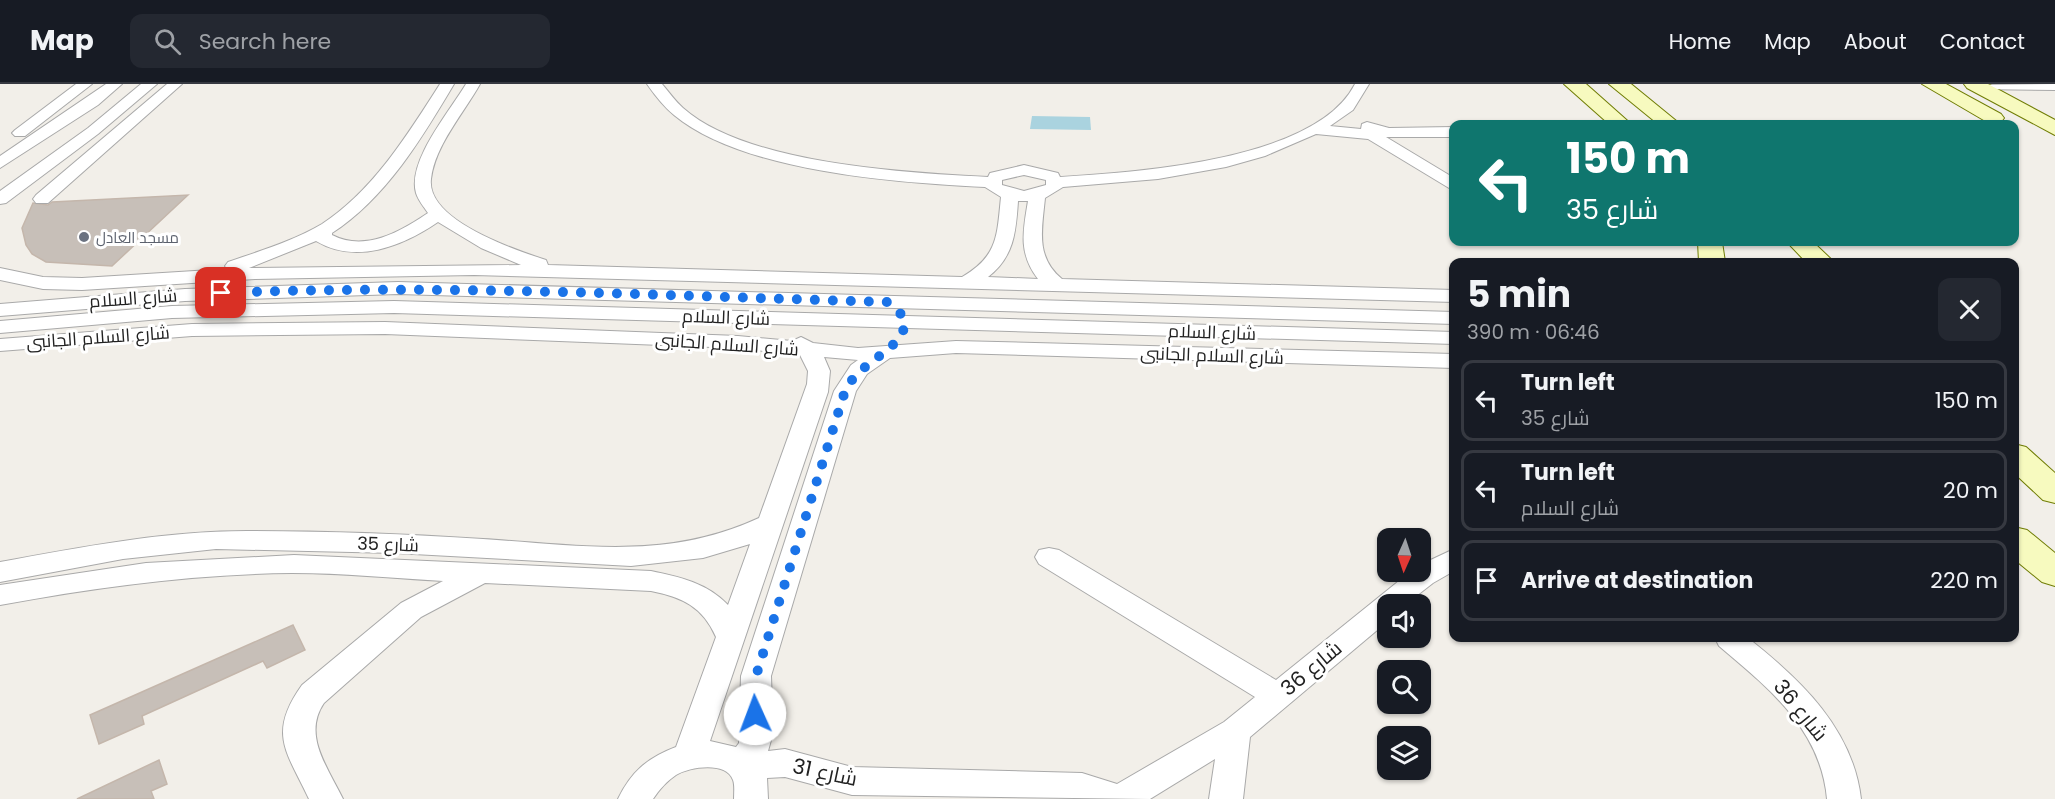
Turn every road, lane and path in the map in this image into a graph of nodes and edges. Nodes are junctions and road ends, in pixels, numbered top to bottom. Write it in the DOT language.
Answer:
graph roads {
  1 [pos="85,84"];
  2 [pos="115,84"];
  3 [pos="150,84"];
  4 [pos="175,84"];
  5 [pos="447,84"];
  6 [pos="473,84"];
  7 [pos="654,84"];
  8 [pos="1362,84"];
  9 [pos="1574,84"];
  10 [pos="1619,84"];
  11 [pos="1932,84"];
  12 [pos="1975,84"];
  13 [pos="2055,86"];
  14 [pos="1638,98"];
  15 [pos="1592,99"];
  16 [pos="1347,108"];
  17 [pos="1616,120"];
  18 [pos="1665,120"];
  19 [pos="1997,120"];
  20 [pos="1314,129"];
  21 [pos="2055,129"];
  22 [pos="1449,132"];
  23 [pos="1375,134"];
  24 [pos="0,147"];
  25 [pos="0,164"];
  26 [pos="993,182"];
  27 [pos="1055,182"];
  28 [pos="1449,183"];
  29 [pos="1010,194"];
  30 [pos="1037,194"];
  31 [pos="0,199"];
  32 [pos="42,199"];
  33 [pos="439,214"];
  34 [pos="323,230"];
  35 [pos="1005,246"];
  36 [pos="1803,246"];
  37 [pos="1032,247"];
  38 [pos="1817,258"];
  39 [pos="564,272"];
  40 [pos="0,274"];
  41 [pos="647,274"];
  42 [pos="204,276"];
  43 [pos="963,284"];
  44 [pos="1058,286"];
  45 [pos="185,295"];
  46 [pos="660,295"];
  47 [pos="1449,296"];
  48 [pos="841,300"];
  49 [pos="887,302"];
  50 [pos="0,310"];
  51 [pos="1449,318"];
  52 [pos="803,320"];
  53 [pos="905,323"];
  54 [pos="0,327"];
  55 [pos="1449,338"];
  56 [pos="0,345"];
  57 [pos="810,350"];
  58 [pos="884,353"];
  59 [pos="1449,362"];
  60 [pos="2019,459"];
  61 [pos="2055,492"];
  62 [pos="772,523"];
  63 [pos="2019,543"];
  64 [pos="2019,555"];
  65 [pos="1050,557"];
  66 [pos="1449,561"];
  67 [pos="406,569"];
  68 [pos="0,572"];
  69 [pos="481,573"];
  70 [pos="2055,574"];
  71 [pos="1401,594"];
  72 [pos="0,595"];
  73 [pos="411,610"];
  74 [pos="1377,614"];
  75 [pos="731,637"];
  76 [pos="1734,642"];
  77 [pos="1278,696"];
  78 [pos="1235,731"];
  79 [pos="689,754"];
  80 [pos="745,778"];
  81 [pos="634,798"];
  82 [pos="326,799"];
  83 [pos="1120,799"];
  84 [pos="1226,799"];
  85 [pos="1844,799"];
  1 -- 24 [label="street"];
  2 -- 25 [label="street"];
  3 -- 31 [label="street"];
  4 -- 32 [label="street"];
  5 -- 34 [label="street"];
  6 -- 33 [label="street"];
  7 -- 26 [label="street"];
  8 -- 16 [label="street"];
  9 -- 15 [label="street"];
  10 -- 14 [label="street"];
  11 -- 19 [label="street"];
  12 -- 13 [label="street"];
  12 -- 21 [label="street"];
  14 -- 15 [label="street"];
  14 -- 18 [label="street"];
  15 -- 17 [label="street"];
  16 -- 20 [label="street"];
  16 -- 23 [label="street"];
  20 -- 23 [label="street"];
  20 -- 27 [label="street"];
  22 -- 23 [label="street"];
  23 -- 28 [label="street"];
  26 -- 27 [label="street"];
  26 -- 29 [label="street"];
  27 -- 30 [label="street"];
  29 -- 30 [label="street"];
  29 -- 35 [label="street"];
  30 -- 37 [label="street"];
  33 -- 34 [label="street"];
  33 -- 39 [label="street"];
  34 -- 42 [label="street"];
  35 -- 37 [label="street"];
  35 -- 43 [label="street"];
  36 -- 38 [label="street"];
  37 -- 44 [label="street"];
  39 -- 41 [label="street"];
  39 -- 42 [label="street"];
  40 -- 42 [label="street"];
  41 -- 43 [label="street"];
  41 -- 46 [label="street"];
  42 -- 45 [label="street"];
  43 -- 44 [label="street"];
  44 -- 47 [label="street"];
  45 -- 46 [label="street, شارع السلام"];
  45 -- 50 [label="street, شارع السلام"];
  46 -- 48 [label="street, شارع السلام"];
  48 -- 49 [label="street, شارع السلام"];
  48 -- 52 [label="street"];
  49 -- 51 [label="street, شارع السلام"];
  49 -- 53 [label="street"];
  52 -- 53 [label="street, شارع السلام"];
  52 -- 54 [label="street, شارع السلام"];
  52 -- 57 [label="street"];
  53 -- 55 [label="street, شارع السلام"];
  53 -- 58 [label="street"];
  56 -- 57 [label="street, شارع السلام الجانبى"];
  57 -- 58 [label="street, شارع السلام الجانبى"];
  57 -- 62 [label="street"];
  58 -- 59 [label="street, شارع السلام الجانبى"];
  58 -- 80 [label="street"];
  60 -- 61 [label="street"];
  62 -- 68 [label="street, شارع 35"];
  62 -- 75 [label="street"];
  63 -- 70 [label="street"];
  64 -- 70 [label="street"];
  65 -- 77 [label="street"];
  66 -- 71 [label="street, شارع 36"];
  67 -- 69 [label="street, شارع 35"];
  67 -- 72 [label="street, شارع 35"];
  67 -- 73 [label="street"];
  69 -- 73 [label="street"];
  69 -- 75 [label="street, شارع 35"];
  73 -- 82 [label="street"];
  74 -- 77 [label="street, شارع 36"];
  75 -- 79 [label="street"];
  76 -- 85 [label="street, شارع 36"];
  77 -- 78 [label="street, شارع 36"];
  78 -- 83 [label="street, شارع 36"];
  78 -- 84 [label="street"];
  79 -- 80 [label="street"];
  79 -- 81 [label="street"];
  80 -- 83 [label="street, شارع 31"];
}
